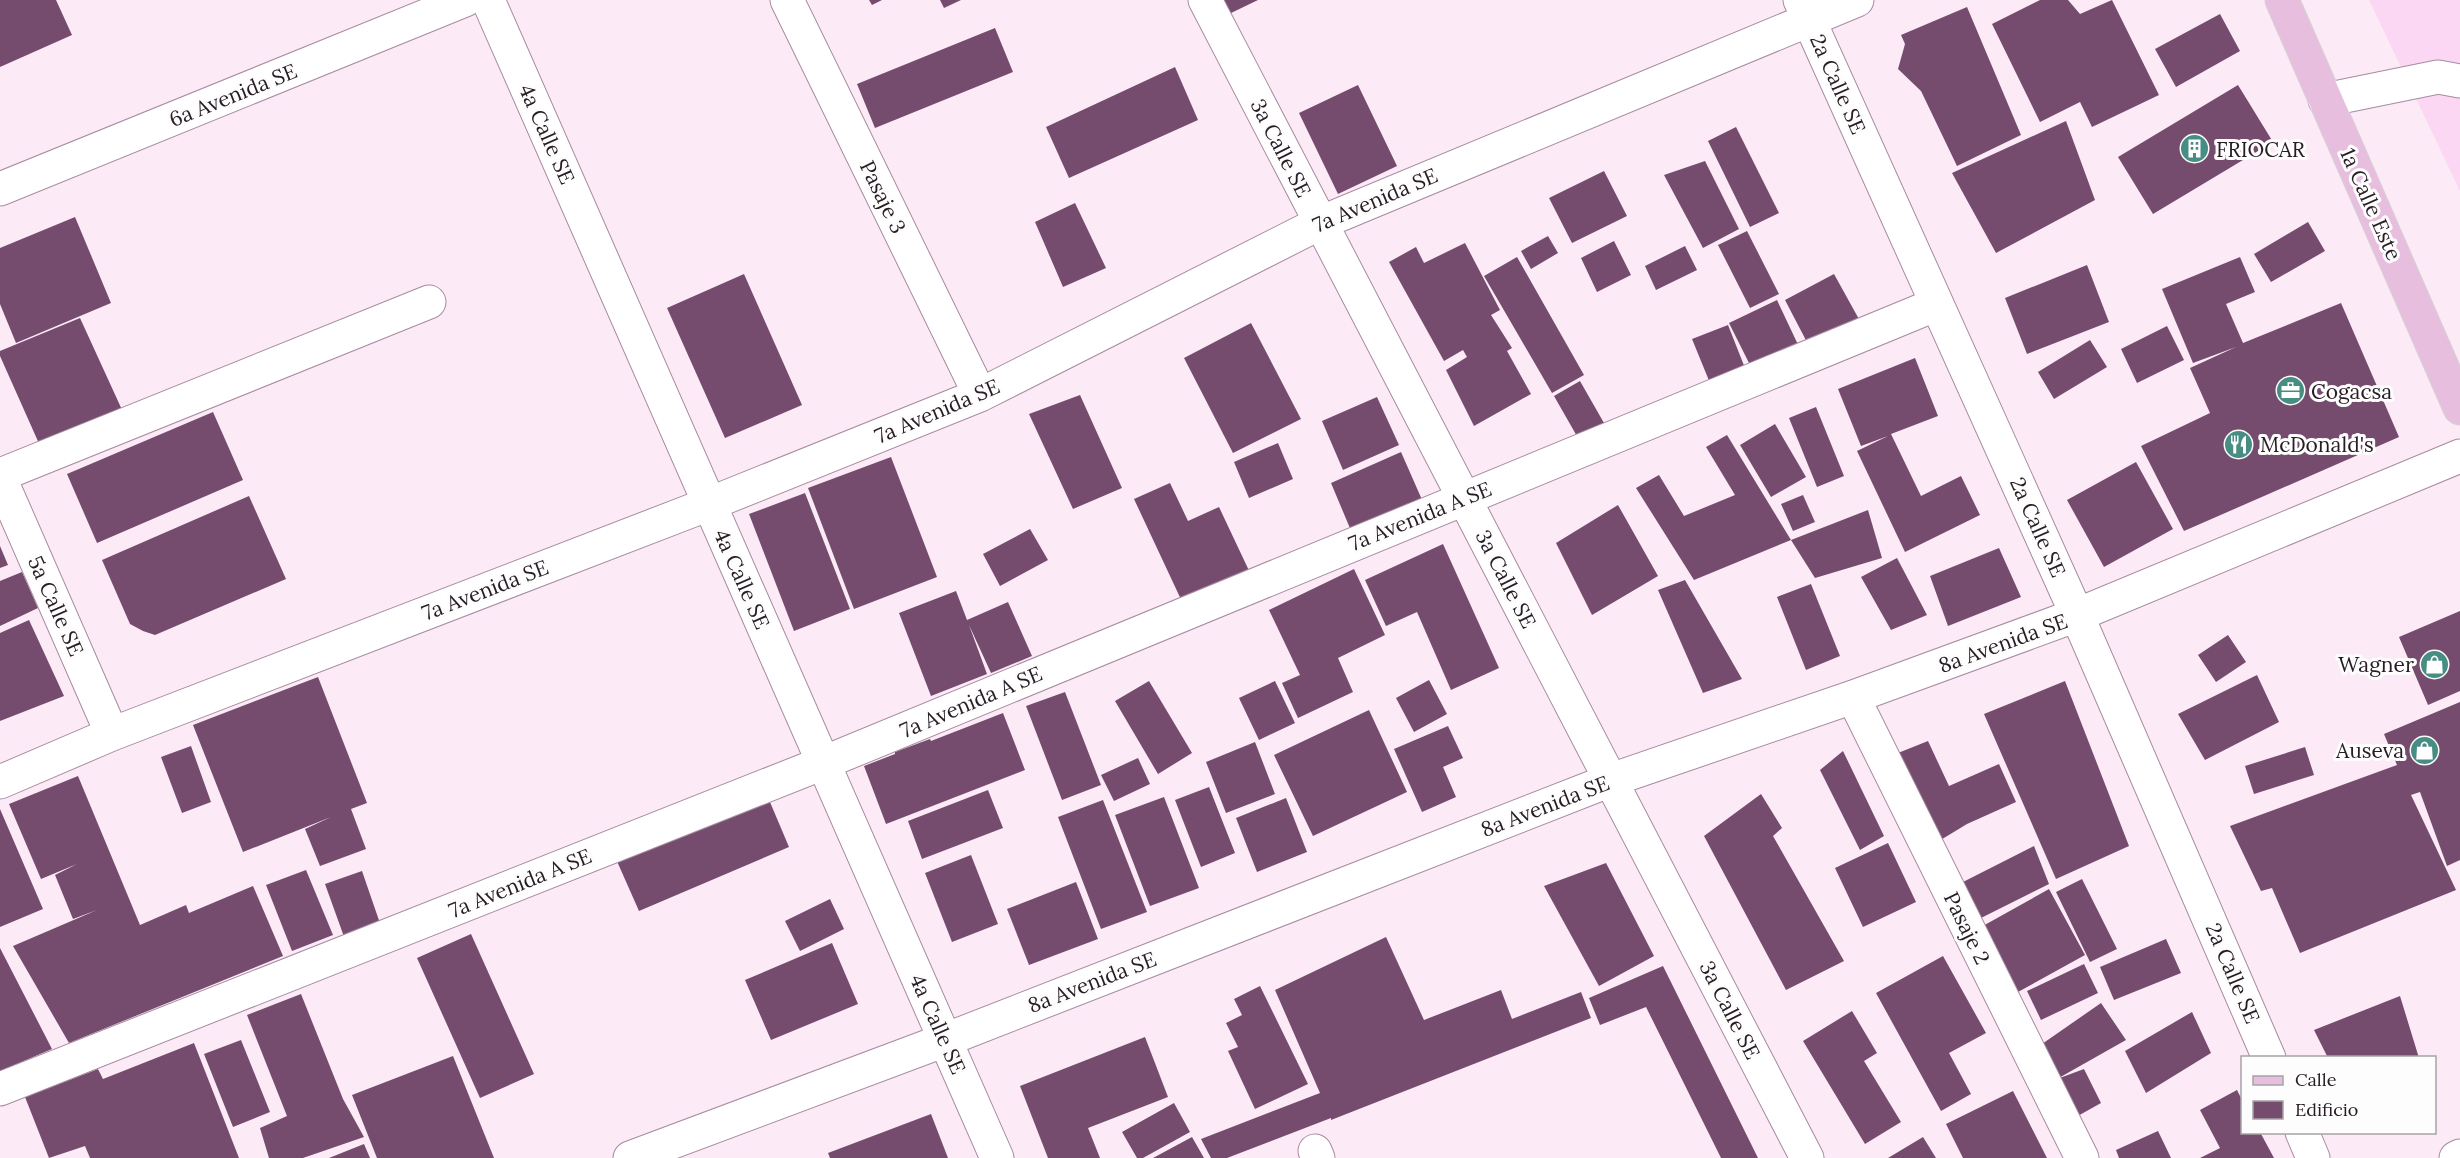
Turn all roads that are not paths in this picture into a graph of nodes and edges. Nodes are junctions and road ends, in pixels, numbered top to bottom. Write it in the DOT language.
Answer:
graph roads {
  1 [pos="465,0"];
  2 [pos="488,0"];
  3 [pos="787,0"];
  4 [pos="1205,0"];
  5 [pos="1857,0"];
  6 [pos="2282,0"];
  7 [pos="1804,9"];
  8 [pos="2460,81"];
  9 [pos="2325,100"];
  10 [pos="0,189"];
  11 [pos="1320,223"];
  12 [pos="429,302"];
  13 [pos="1937,304"];
  14 [pos="980,395"];
  15 [pos="2460,408"];
  16 [pos="2460,456"];
  17 [pos="0,477"];
  18 [pos="1464,498"];
  19 [pos="709,504"];
  20 [pos="2077,615"];
  21 [pos="1852,697"];
  22 [pos="112,734"];
  23 [pos="823,763"];
  24 [pos="1611,780"];
  25 [pos="0,782"];
  26 [pos="945,1040"];
  27 [pos="2269,1056"];
  28 [pos="0,1089"];
  29 [pos="2303,1134"];
  30 [pos="630,1158"];
  31 [pos="997,1158"];
  32 [pos="1807,1158"];
  33 [pos="2082,1158"];
  34 [pos="2313,1158"];
  1 -- 10 [label="street, 6a Avenida SE"];
  2 -- 19 [label="street, 4a Calle SE"];
  3 -- 14 [label="street, Pasaje 3"];
  4 -- 11 [label="street, 3a Calle SE"];
  5 -- 7 [label="street, 7a Avenida SE"];
  6 -- 9 [label="main road, 1a Calle Este"];
  7 -- 11 [label="street, 7a Avenida SE"];
  7 -- 13 [label="street, 2a Calle SE"];
  8 -- 9 [label="street"];
  9 -- 15 [label="main road, 1a Calle Este"];
  11 -- 14 [label="street, 7a Avenida SE"];
  11 -- 18 [label="street, 3a Calle SE"];
  12 -- 17 [label="street"];
  13 -- 18 [label="street, 7a Avenida A SE"];
  13 -- 20 [label="street, 2a Calle SE"];
  14 -- 19 [label="street, 7a Avenida SE"];
  16 -- 20 [label="street, 8a Avenida SE"];
  17 -- 22 [label="street, 5a Calle SE"];
  18 -- 23 [label="street, 7a Avenida A SE"];
  18 -- 24 [label="street, 3a Calle SE"];
  19 -- 22 [label="street, 7a Avenida SE"];
  19 -- 23 [label="street, 4a Calle SE"];
  20 -- 21 [label="street, 8a Avenida SE"];
  20 -- 27 [label="street, 2a Calle SE"];
  21 -- 24 [label="street, 8a Avenida SE"];
  21 -- 33 [label="street, Pasaje 2"];
  22 -- 25 [label="street, 7a Avenida SE"];
  23 -- 26 [label="street, 4a Calle SE"];
  23 -- 28 [label="street, 7a Avenida A SE"];
  24 -- 26 [label="street, 8a Avenida SE"];
  24 -- 32 [label="street, 3a Calle SE"];
  26 -- 30 [label="street, 8a Avenida SE"];
  26 -- 31 [label="street, 4a Calle SE"];
  29 -- 34 [label="street"];
}
